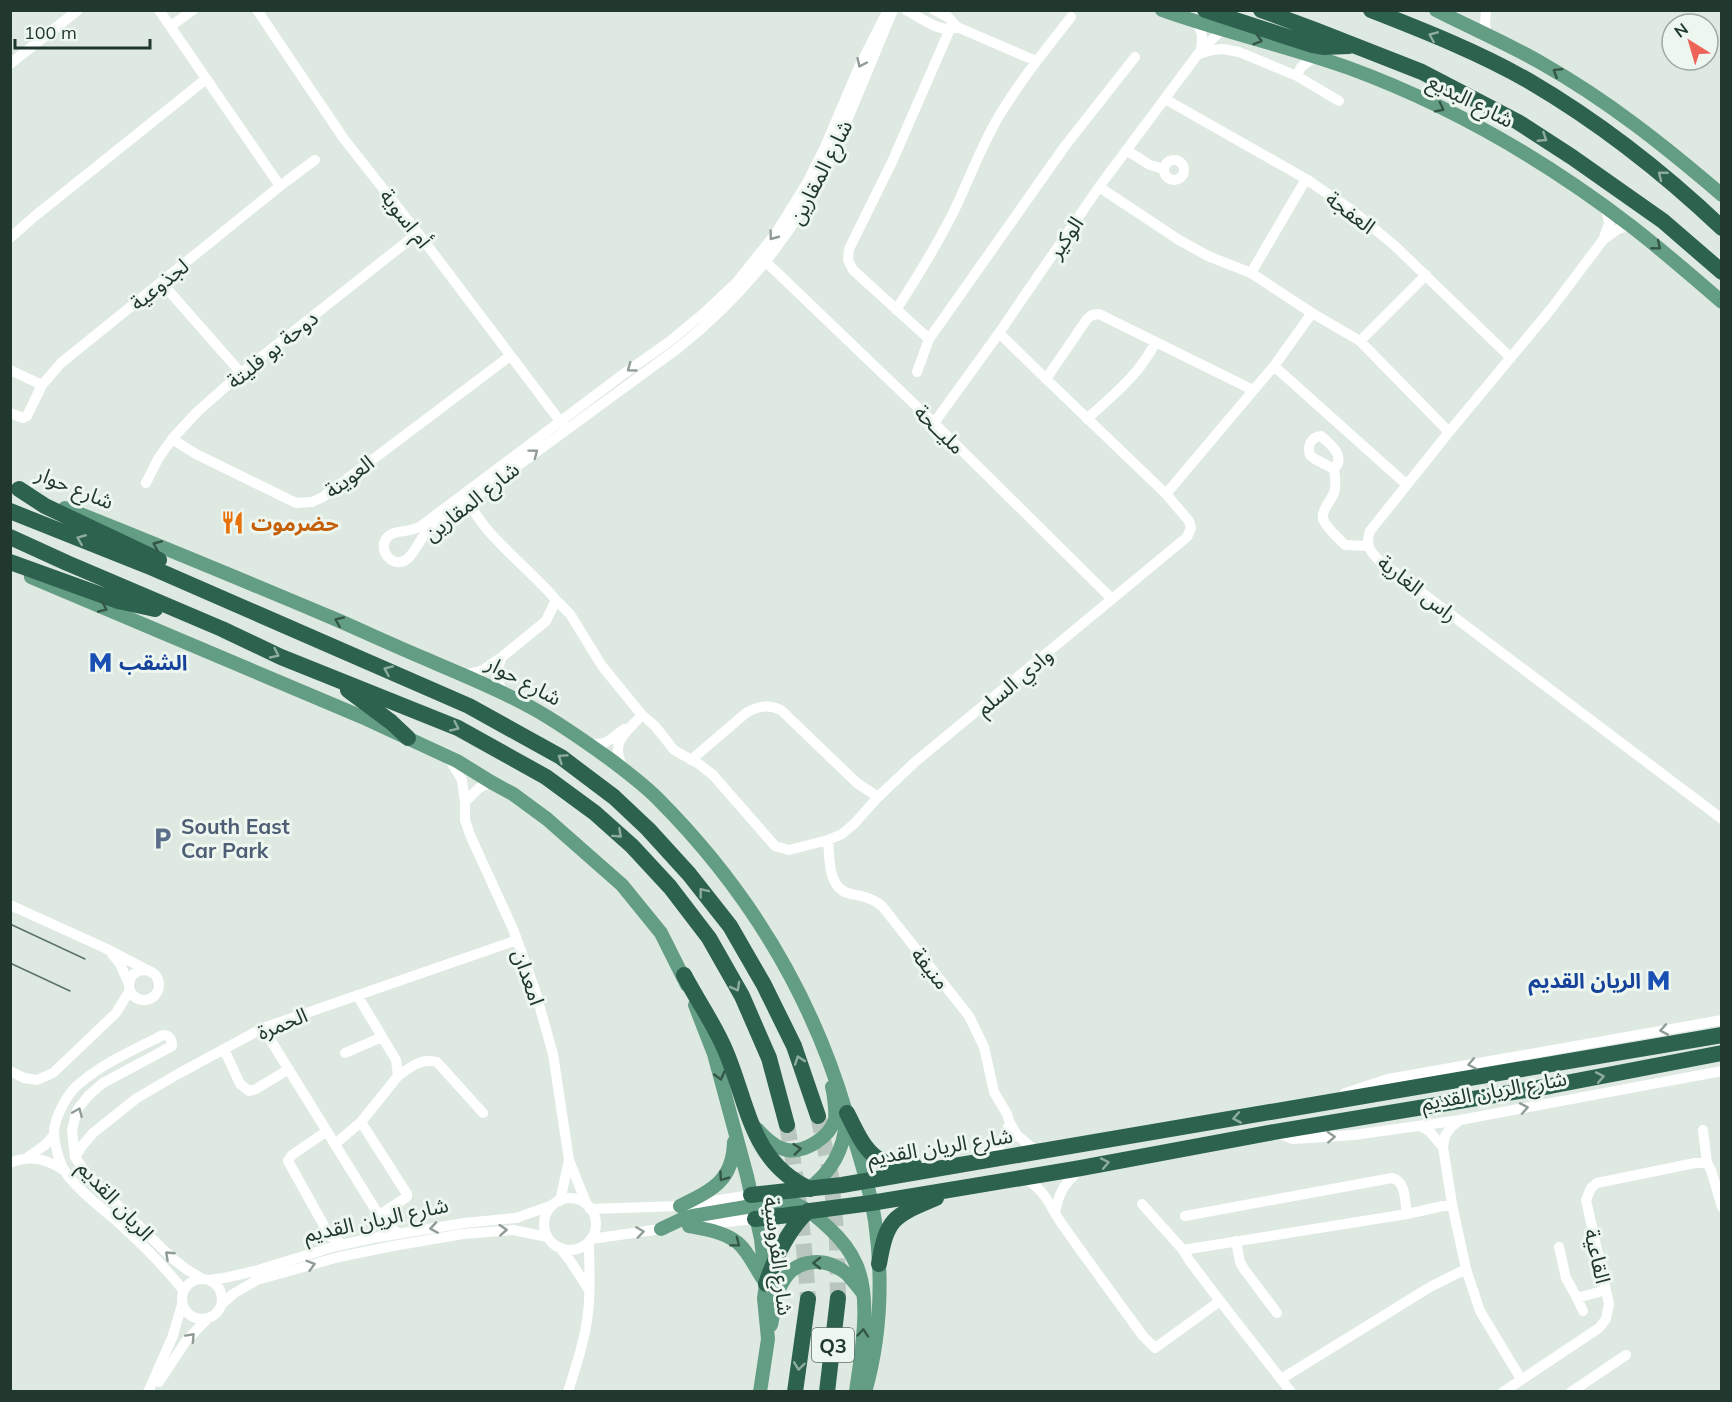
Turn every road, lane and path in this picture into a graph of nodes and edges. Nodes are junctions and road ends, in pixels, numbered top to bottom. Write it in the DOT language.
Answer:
graph roads {
  1 [pos="78,10"];
  2 [pos="159,10"];
  3 [pos="193,10"];
  4 [pos="257,10"];
  5 [pos="888,10"];
  6 [pos="893,10"];
  7 [pos="906,10"];
  8 [pos="934,10"];
  9 [pos="1162,10"];
  10 [pos="1261,10"];
  11 [pos="1371,10"];
  12 [pos="1436,10"];
  13 [pos="1486,10"];
  14 [pos="1200,16"];
  15 [pos="1071,17"];
  16 [pos="171,26"];
  17 [pos="953,28"];
  18 [pos="1222,30"];
  19 [pos="1487,36"];
  20 [pos="1353,45"];
  21 [pos="1199,52"];
  22 [pos="1297,52"];
  23 [pos="1135,57"];
  24 [pos="1315,57"];
  25 [pos="1036,61"];
  26 [pos="10,64"];
  27 [pos="1299,72"];
  28 [pos="206,79"];
  29 [pos="1165,99"];
  30 [pos="1340,101"];
  31 [pos="1126,150"];
  32 [pos="315,160"];
  33 [pos="1164,169"];
  34 [pos="1306,179"];
  35 [pos="280,186"];
  36 [pos="1099,187"];
  37 [pos="1722,195"];
  38 [pos="1606,207"];
  39 [pos="1631,225"];
  40 [pos="1722,228"];
  41 [pos="418,233"];
  42 [pos="10,238"];
  43 [pos="1603,240"];
  44 [pos="762,259"];
  45 [pos="1722,272"];
  46 [pos="1251,273"];
  47 [pos="1426,275"];
  48 [pos="161,282"];
  49 [pos="1722,302"];
  50 [pos="896,310"];
  51 [pos="1312,313"];
  52 [pos="999,333"];
  53 [pos="929,339"];
  54 [pos="1360,341"];
  55 [pos="1155,343"];
  56 [pos="510,356"];
  57 [pos="1511,358"];
  58 [pos="1274,366"];
  59 [pos="10,370"];
  60 [pos="916,372"];
  61 [pos="241,373"];
  62 [pos="1046,379"];
  63 [pos="42,385"];
  64 [pos="1252,390"];
  65 [pos="10,413"];
  66 [pos="1087,419"];
  67 [pos="934,423"];
  68 [pos="563,425"];
  69 [pos="1449,432"];
  70 [pos="172,439"];
  71 [pos="1334,469"];
  72 [pos="146,483"];
  73 [pos="1407,485"];
  74 [pos="15,488"];
  75 [pos="469,489"];
  76 [pos="1166,494"];
  77 [pos="469,501"];
  78 [pos="10,511"];
  79 [pos="10,537"];
  80 [pos="1368,546"];
  81 [pos="10,562"];
  82 [pos="10,568"];
  83 [pos="213,594"];
  84 [pos="1112,599"];
  85 [pos="556,600"];
  86 [pos="200,620"];
  87 [pos="503,657"];
  88 [pos="464,675"];
  89 [pos="328,676"];
  90 [pos="503,693"];
  91 [pos="642,715"];
  92 [pos="633,726"];
  93 [pos="408,738"];
  94 [pos="587,743"];
  95 [pos="449,758"];
  96 [pos="691,760"];
  97 [pos="625,771"];
  98 [pos="491,783"];
  99 [pos="878,796"];
  100 [pos="465,802"];
  101 [pos="1722,819"];
  102 [pos="828,840"];
  103 [pos="10,905"];
  104 [pos="517,940"];
  105 [pos="105,948"];
  106 [pos="151,972"];
  107 [pos="684,975"];
  108 [pos="130,987"];
  109 [pos="357,995"];
  110 [pos="144,1000"];
  111 [pos="116,1013"];
  112 [pos="1722,1020"];
  113 [pos="263,1028"];
  114 [pos="1722,1035"];
  115 [pos="819,1036"];
  116 [pos="382,1037"];
  117 [pos="224,1049"];
  118 [pos="345,1053"];
  119 [pos="1722,1053"];
  120 [pos="289,1070"];
  121 [pos="10,1071"];
  122 [pos="1722,1071"];
  123 [pos="398,1076"];
  124 [pos="1294,1108"];
  125 [pos="483,1113"];
  126 [pos="847,1113"];
  127 [pos="818,1116"];
  128 [pos="750,1120"];
  129 [pos="1460,1120"];
  130 [pos="361,1122"];
  131 [pos="1010,1124"];
  132 [pos="786,1125"];
  133 [pos="1420,1126"];
  134 [pos="734,1127"];
  135 [pos="327,1131"];
  136 [pos="1703,1131"];
  137 [pos="1274,1132"];
  138 [pos="54,1135"];
  139 [pos="335,1144"];
  140 [pos="1443,1147"];
  141 [pos="1037,1152"];
  142 [pos="28,1157"];
  143 [pos="75,1157"];
  144 [pos="569,1160"];
  145 [pos="984,1162"];
  146 [pos="10,1163"];
  147 [pos="1707,1163"];
  148 [pos="960,1165"];
  149 [pos="1081,1168"];
  150 [pos="65,1171"];
  151 [pos="1023,1177"];
  152 [pos="866,1181"];
  153 [pos="842,1185"];
  154 [pos="965,1186"];
  155 [pos="809,1188"];
  156 [pos="827,1195"];
  157 [pos="787,1200"];
  158 [pos="556,1203"];
  159 [pos="871,1203"];
  160 [pos="1142,1204"];
  161 [pos="1452,1204"];
  162 [pos="680,1206"];
  163 [pos="589,1207"];
  164 [pos="753,1207"];
  165 [pos="1722,1207"];
  166 [pos="808,1212"];
  167 [pos="1055,1212"];
  168 [pos="1407,1214"];
  169 [pos="379,1215"];
  170 [pos="1185,1216"];
  171 [pos="689,1226"];
  172 [pos="661,1229"];
  173 [pos="327,1231"];
  174 [pos="398,1233"];
  175 [pos="547,1237"];
  176 [pos="373,1238"];
  177 [pos="590,1240"];
  178 [pos="1236,1241"];
  179 [pos="343,1245"];
  180 [pos="1558,1247"];
  181 [pos="560,1248"];
  182 [pos="1183,1250"];
  183 [pos="319,1252"];
  184 [pos="879,1264"];
  185 [pos="1466,1269"];
  186 [pos="205,1279"];
  187 [pos="766,1284"];
  188 [pos="183,1290"];
  189 [pos="1606,1290"];
  190 [pos="590,1292"];
  191 [pos="863,1294"];
  192 [pos="838,1298"];
  193 [pos="1577,1298"];
  194 [pos="808,1299"];
  195 [pos="1220,1301"];
  196 [pos="182,1305"];
  197 [pos="221,1305"];
  198 [pos="1584,1311"];
  199 [pos="1277,1313"];
  200 [pos="208,1318"];
  201 [pos="768,1339"];
  202 [pos="1626,1355"];
  203 [pos="1281,1379"];
  204 [pos="1521,1379"];
  205 [pos="150,1392"];
  206 [pos="568,1392"];
  207 [pos="760,1392"];
  208 [pos="795,1392"];
  209 [pos="827,1392"];
  210 [pos="856,1392"];
  211 [pos="865,1392"];
  212 [pos="1291,1392"];
  213 [pos="1503,1392"];
  214 [pos="1571,1392"];
  1 -- 26 [label="street"];
  2 -- 16 [label="street"];
  3 -- 16 [label="street"];
  4 -- 41 [label="street, أم اسوية"];
  5 -- 44 [label="street, شارع المقارين, one-way"];
  6 -- 44 [label="street, شارع المقارين"];
  7 -- 17 [label="street"];
  8 -- 17 [label="street"];
  9 -- 14 [label="main road, شارع البديع"];
  10 -- 20 [label="highway, شارع البديع"];
  40 -- 11 [label="highway, شارع البديع, one-way"];
  12 -- 19 [label="main road"];
  13 -- 19 [label="street"];
  14 -- 18 [label="main road, شارع البديع"];
  14 -- 20 [label="highway"];
  14 -- 21 [label="street"];
  15 -- 25 [label="street"];
  16 -- 28 [label="street"];
  17 -- 25 [label="street"];
  17 -- 50 [label="street"];
  18 -- 21 [label="street, الوكير"];
  18 -- 22 [label="main road, شارع البديع, one-way"];
  37 -- 19 [label="main road, one-way"];
  20 -- 45 [label="highway, شارع البديع, one-way"];
  21 -- 27 [label="street"];
  21 -- 29 [label="street, الوكير"];
  22 -- 24 [label="main road, شارع البديع"];
  22 -- 27 [label="street"];
  23 -- 53 [label="street"];
  24 -- 27 [label="street"];
  24 -- 38 [label="main road, شارع البديع, one-way"];
  25 -- 50 [label="street"];
  27 -- 30 [label="street"];
  28 -- 35 [label="street"];
  28 -- 42 [label="street"];
  29 -- 31 [label="street, الوكير"];
  29 -- 34 [label="street, العفجة"];
  31 -- 33 [label="street"];
  31 -- 36 [label="street, الوكير"];
  32 -- 35 [label="street, لجذوعية"];
  34 -- 46 [label="street"];
  34 -- 47 [label="street, العفجة"];
  35 -- 48 [label="street, لجذوعية"];
  36 -- 46 [label="street"];
  36 -- 52 [label="street, الوكير"];
  38 -- 39 [label="main road, شارع البديع"];
  38 -- 43 [label="street, راس الغارية"];
  39 -- 43 [label="street, راس الغارية"];
  39 -- 49 [label="main road, شارع البديع, one-way"];
  41 -- 56 [label="street, أم اسوية"];
  41 -- 61 [label="street, دوحة بو فليتة"];
  43 -- 57 [label="street, راس الغارية"];
  44 -- 67 [label="street, مليــحة"];
  44 -- 68 [label="street, شارع المقارين"];
  46 -- 51 [label="street"];
  47 -- 54 [label="street"];
  47 -- 57 [label="street, العفجة"];
  48 -- 61 [label="street"];
  48 -- 63 [label="street, لجذوعية"];
  50 -- 53 [label="street"];
  51 -- 54 [label="street"];
  51 -- 58 [label="street"];
  52 -- 62 [label="street"];
  52 -- 67 [label="street, الوكير"];
  53 -- 60 [label="street"];
  54 -- 69 [label="street"];
  55 -- 62 [label="street"];
  55 -- 64 [label="street"];
  55 -- 66 [label="street"];
  56 -- 68 [label="street, أم اسوية"];
  56 -- 70 [label="street, العوينة"];
  57 -- 69 [label="street, راس الغارية"];
  58 -- 64 [label="street"];
  58 -- 73 [label="street"];
  59 -- 63 [label="street"];
  61 -- 70 [label="street, دوحة بو فليتة"];
  62 -- 66 [label="street"];
  63 -- 65 [label="street, لجذوعية"];
  64 -- 76 [label="street"];
  66 -- 76 [label="street"];
  67 -- 84 [label="street, مليــحة"];
  68 -- 75 [label="street, شارع المقارين"];
  77 -- 68 [label="street, شارع المقارين, one-way"];
  69 -- 73 [label="street, راس الغارية"];
  70 -- 72 [label="street, دوحة بو فليتة"];
  71 -- 80 [label="street"];
  73 -- 80 [label="street, راس الغارية"];
  74 -- 83 [label="highway"];
  88 -- 74 [label="main road, شارع حوار, one-way"];
  75 -- 77 [label="street"];
  75 -- 77 [label="street, شارع المقارين"];
  76 -- 84 [label="street, وادي السلم"];
  77 -- 85 [label="street, وادي السلم"];
  83 -- 78 [label="highway, one-way"];
  79 -- 86 [label="highway"];
  80 -- 101 [label="street, راس الغارية"];
  81 -- 86 [label="highway"];
  82 -- 93 [label="main road, one-way"];
  127 -- 83 [label="highway, one-way"];
  84 -- 99 [label="street, وادي السلم"];
  85 -- 87 [label="street"];
  85 -- 91 [label="street, وادي السلم"];
  86 -- 89 [label="highway, one-way"];
  87 -- 88 [label="street"];
  87 -- 90 [label="street"];
  88 -- 90 [label="main road, شارع حوار"];
  89 -- 93 [label="highway"];
  89 -- 132 [label="highway, one-way"];
  90 -- 94 [label="main road, شارع حوار"];
  91 -- 92 [label="street"];
  91 -- 96 [label="street, وادي السلم"];
  92 -- 94 [label="street"];
  92 -- 97 [label="street"];
  93 -- 95 [label="main road"];
  94 -- 97 [label="main road, شارع حوار"];
  95 -- 98 [label="main road"];
  95 -- 100 [label="street, امعدان"];
  96 -- 99 [label="street"];
  96 -- 102 [label="street, وادي السلم"];
  97 -- 115 [label="main road, شارع حوار"];
  98 -- 100 [label="street"];
  98 -- 107 [label="main road"];
  99 -- 102 [label="street, وادي السلم"];
  100 -- 104 [label="street, امعدان"];
  102 -- 131 [label="street, منيفة"];
  103 -- 105 [label="street"];
  104 -- 109 [label="street, الحمرة"];
  104 -- 144 [label="street, امعدان"];
  105 -- 106 [label="street"];
  105 -- 108 [label="street"];
  106 -- 108 [label="street"];
  106 -- 110 [label="street"];
  107 -- 128 [label="highway"];
  107 -- 134 [label="main road, one-way"];
  108 -- 110 [label="street"];
  108 -- 111 [label="street"];
  109 -- 113 [label="street, الحمرة"];
  109 -- 116 [label="street"];
  110 -- 111 [label="street"];
  111 -- 121 [label="street"];
  112 -- 124 [label="street, شارع الريان القديم, one-way"];
  113 -- 117 [label="street, الحمرة"];
  113 -- 120 [label="street"];
  114 -- 124 [label="highway, شارع الريان القديم"];
  115 -- 126 [label="main road, شارع حوار"];
  128 -- 115 [label="main road, one-way"];
  116 -- 118 [label="street"];
  116 -- 123 [label="street"];
  117 -- 120 [label="street"];
  117 -- 143 [label="street, الحمرة"];
  137 -- 119 [label="highway, شارع الريان القديم, one-way"];
  120 -- 135 [label="street"];
  129 -- 122 [label="street, شارع الريان القديم, one-way"];
  123 -- 125 [label="street"];
  123 -- 130 [label="street"];
  124 -- 141 [label="highway, شارع الريان القديم, one-way"];
  126 -- 148 [label="highway"];
  126 -- 152 [label="main road"];
  126 -- 155 [label="main road"];
  128 -- 155 [label="highway"];
  129 -- 133 [label="street, شارع الريان القديم"];
  129 -- 140 [label="street"];
  130 -- 139 [label="street"];
  130 -- 169 [label="street"];
  131 -- 141 [label="street, منيفة"];
  131 -- 145 [label="street"];
  137 -- 133 [label="street, شارع الريان القديم, one-way"];
  133 -- 140 [label="street"];
  134 -- 162 [label="main road, one-way"];
  134 -- 164 [label="main road, شارع الفروسية"];
  135 -- 139 [label="street"];
  135 -- 173 [label="street"];
  136 -- 147 [label="street"];
  149 -- 137 [label="highway, شارع الريان القديم, one-way"];
  138 -- 142 [label="street"];
  143 -- 138 [label="street, الريان القديم, one-way"];
  138 -- 150 [label="street, الريان القديم"];
  139 -- 169 [label="street"];
  140 -- 161 [label="street"];
  141 -- 145 [label="highway, شارع الريان القديم"];
  142 -- 146 [label="street"];
  142 -- 150 [label="street"];
  186 -- 143 [label="street, الريان القديم, one-way"];
  144 -- 158 [label="street, امعدان"];
  144 -- 163 [label="street, امعدان"];
  145 -- 148 [label="highway, شارع الريان القديم"];
  147 -- 165 [label="street"];
  147 -- 189 [label="street, القاعية"];
  148 -- 152 [label="highway, شارع الريان القديم"];
  149 -- 151 [label="highway, شارع الريان القديم"];
  149 -- 167 [label="street"];
  150 -- 188 [label="street, الريان القديم"];
  151 -- 154 [label="highway, شارع الريان القديم"];
  151 -- 167 [label="street"];
  152 -- 153 [label="highway, شارع الريان القديم"];
  152 -- 159 [label="main road"];
  153 -- 155 [label="highway, شارع الريان القديم"];
  153 -- 156 [label="highway"];
  154 -- 159 [label="highway, شارع الريان القديم"];
  154 -- 184 [label="highway"];
  155 -- 156 [label="highway"];
  155 -- 157 [label="main road"];
  155 -- 164 [label="highway, شارع الريان القديم"];
  156 -- 159 [label="highway"];
  156 -- 166 [label="highway"];
  157 -- 164 [label="main road"];
  157 -- 166 [label="main road"];
  158 -- 163 [label="street"];
  158 -- 174 [label="street, شارع الريان القديم, one-way"];
  158 -- 175 [label="street"];
  159 -- 166 [label="highway, شارع الريان القديم"];
  159 -- 184 [label="main road"];
  160 -- 182 [label="street"];
  161 -- 168 [label="street"];
  161 -- 185 [label="street"];
  162 -- 163 [label="street, شارع الريان القديم"];
  162 -- 164 [label="street, شارع الريان القديم"];
  163 -- 177 [label="street"];
  164 -- 166 [label="highway, شارع الريان القديم"];
  164 -- 171 [label="street, شارع الريان القديم"];
  164 -- 172 [label="main road"];
  164 -- 187 [label="main road, شارع الفروسية"];
  166 -- 187 [label="highway"];
  166 -- 191 [label="main road"];
  167 -- 195 [label="street"];
  168 -- 170 [label="street"];
  168 -- 178 [label="street"];
  169 -- 174 [label="street"];
  169 -- 176 [label="street"];
  171 -- 172 [label="street, شارع الريان القديم"];
  171 -- 187 [label="main road, one-way"];
  177 -- 172 [label="street, شارع الريان القديم, one-way"];
  173 -- 179 [label="street"];
  173 -- 183 [label="street"];
  174 -- 176 [label="street, شارع الريان القديم"];
  175 -- 181 [label="street"];
  197 -- 175 [label="street, شارع الريان القديم, one-way"];
  176 -- 179 [label="street, شارع الريان القديم"];
  177 -- 181 [label="street"];
  177 -- 190 [label="street"];
  178 -- 182 [label="street"];
  178 -- 199 [label="street"];
  179 -- 183 [label="street, شارع الريان القديم"];
  180 -- 193 [label="street"];
  181 -- 190 [label="street"];
  182 -- 195 [label="street"];
  183 -- 186 [label="street, شارع الريان القديم"];
  184 -- 211 [label="main road"];
  185 -- 203 [label="street"];
  185 -- 204 [label="street"];
  186 -- 188 [label="street"];
  186 -- 197 [label="street"];
  187 -- 201 [label="main road, شارع الفروسية"];
  188 -- 196 [label="street"];
  189 -- 193 [label="street"];
  189 -- 204 [label="street, القاعية"];
  190 -- 206 [label="street"];
  191 -- 201 [label="main road, one-way"];
  210 -- 191 [label="main road, one-way"];
  192 -- 209 [label="highway, Q3"];
  193 -- 198 [label="street"];
  194 -- 208 [label="highway, Q3, one-way"];
  195 -- 203 [label="street"];
  196 -- 200 [label="street"];
  196 -- 205 [label="street"];
  197 -- 200 [label="street"];
  205 -- 200 [label="street, one-way"];
  201 -- 207 [label="main road, شارع الفروسية"];
  202 -- 214 [label="street"];
  203 -- 212 [label="street"];
  204 -- 213 [label="street, القاعية"];
}
